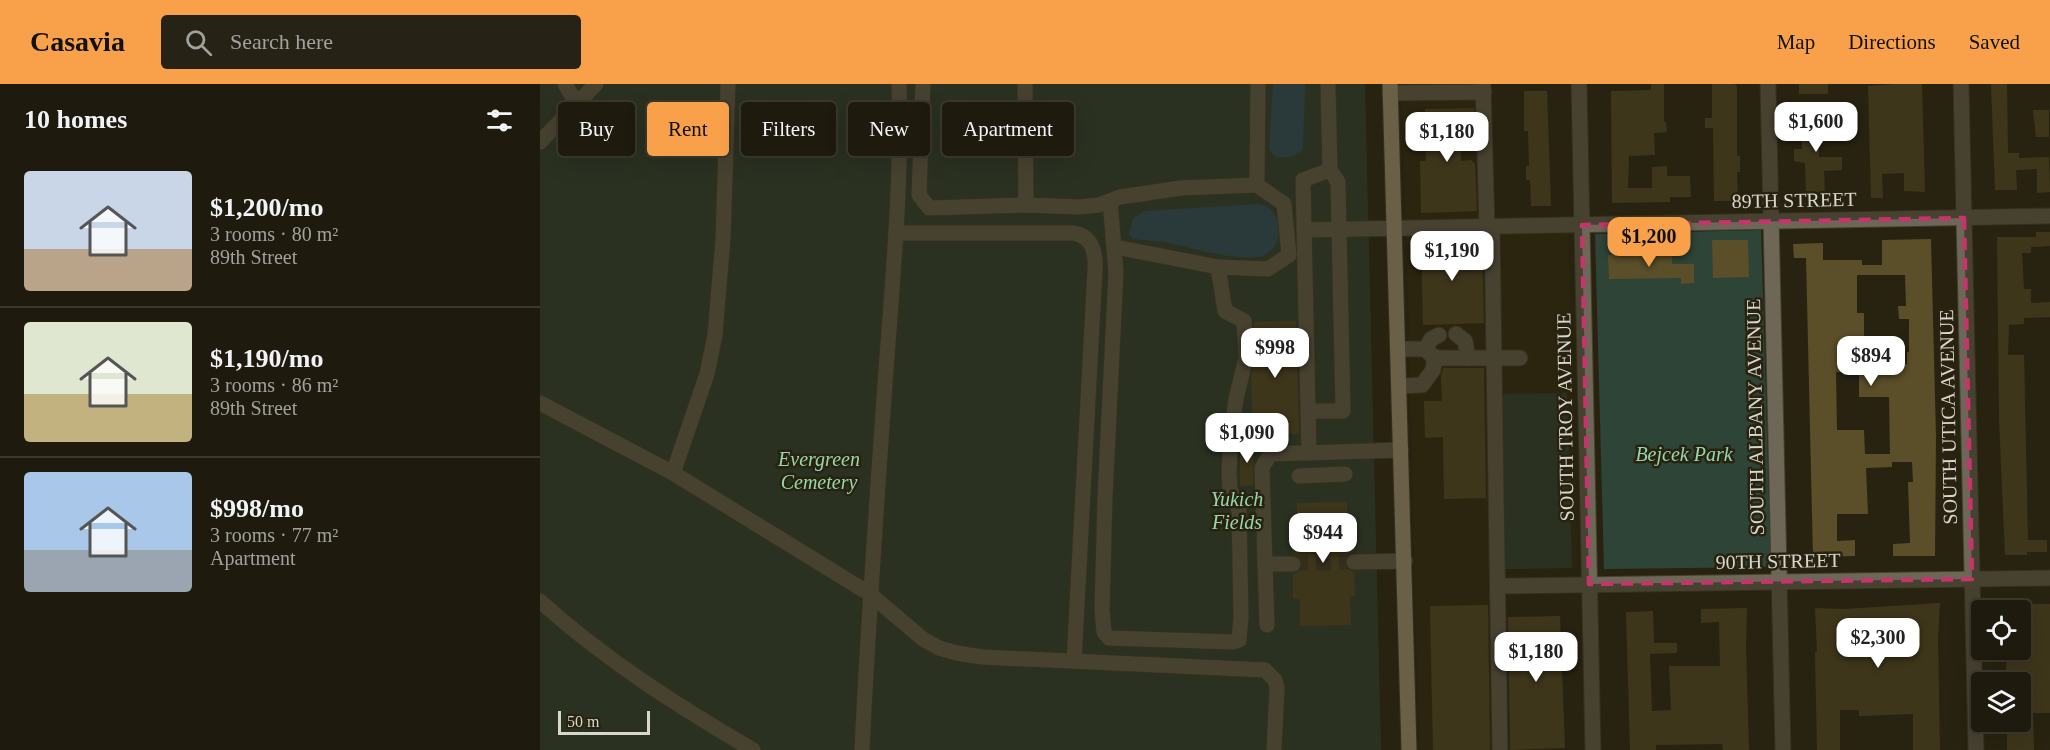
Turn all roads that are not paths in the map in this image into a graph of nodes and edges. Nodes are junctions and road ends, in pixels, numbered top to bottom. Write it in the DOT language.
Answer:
graph roads {
  1 [pos="565,84"];
  2 [pos="596,84"];
  3 [pos="728,84"];
  4 [pos="899,84"];
  5 [pos="923,84"];
  6 [pos="1025,84"];
  7 [pos="1258,84"];
  8 [pos="1328,84"];
  9 [pos="1579,84"];
  10 [pos="1768,84"];
  11 [pos="1961,84"];
  12 [pos="1483,88"];
  13 [pos="1390,89"];
  14 [pos="575,102"];
  15 [pos="578,102"];
  16 [pos="558,123"];
  17 [pos="540,142"];
  18 [pos="1330,170"];
  19 [pos="1257,185"];
  20 [pos="1110,201"];
  21 [pos="1026,205"];
  22 [pos="2050,216"];
  23 [pos="1964,218"];
  24 [pos="1771,222"];
  25 [pos="1582,225"];
  26 [pos="1490,227"];
  27 [pos="1395,229"];
  28 [pos="1339,230"];
  29 [pos="1304,231"];
  30 [pos="896,233"];
  31 [pos="1115,247"];
  32 [pos="1218,267"];
  33 [pos="1456,334"];
  34 [pos="1438,335"];
  35 [pos="1398,349"];
  36 [pos="1431,353"];
  37 [pos="1468,358"];
  38 [pos="1494,358"];
  39 [pos="1520,358"];
  40 [pos="1399,386"];
  41 [pos="540,403"];
  42 [pos="1308,411"];
  43 [pos="1401,450"];
  44 [pos="1315,453"];
  45 [pos="673,473"];
  46 [pos="1345,474"];
  47 [pos="1321,475"];
  48 [pos="1299,476"];
  49 [pos="1405,561"];
  50 [pos="1354,562"];
  51 [pos="1265,564"];
  52 [pos="1293,564"];
  53 [pos="2050,578"];
  54 [pos="1972,579"];
  55 [pos="1779,582"];
  56 [pos="1589,584"];
  57 [pos="1506,586"];
  58 [pos="870,594"];
  59 [pos="540,601"];
  60 [pos="1267,625"];
  61 [pos="1074,661"];
  62 [pos="753,750"];
  63 [pos="862,750"];
  64 [pos="1274,750"];
  65 [pos="1409,750"];
  66 [pos="1500,750"];
  67 [pos="1593,750"];
  68 [pos="1783,750"];
  69 [pos="1976,750"];
  1 -- 14 [label="street"];
  2 -- 15 [label="street"];
  3 -- 45 [label="street"];
  4 -- 30 [label="street"];
  5 -- 21 [label="street"];
  6 -- 21 [label="street"];
  7 -- 19 [label="street"];
  8 -- 18 [label="street"];
  9 -- 25 [label="street, SOUTH TROY AVENUE"];
  10 -- 24 [label="street, SOUTH ALBANY AVENUE"];
  11 -- 23 [label="street, SOUTH UTICA AVENUE"];
  12 -- 13 [label="street"];
  12 -- 26 [label="street"];
  13 -- 27 [label="main road"];
  16 -- 17 [label="street"];
  18 -- 28 [label="street"];
  18 -- 29 [label="street"];
  19 -- 20 [label="street"];
  19 -- 32 [label="street"];
  20 -- 21 [label="street"];
  20 -- 31 [label="street"];
  22 -- 23 [label="street, 89TH STREET"];
  23 -- 24 [label="street, 89TH STREET"];
  23 -- 54 [label="street, SOUTH UTICA AVENUE"];
  24 -- 25 [label="street, 89TH STREET"];
  24 -- 55 [label="street, SOUTH ALBANY AVENUE"];
  25 -- 26 [label="street, 89TH STREET"];
  25 -- 56 [label="street, SOUTH TROY AVENUE"];
  26 -- 27 [label="street, 89TH STREET"];
  26 -- 38 [label="street"];
  27 -- 28 [label="street, 89TH STREET"];
  27 -- 35 [label="main road"];
  28 -- 29 [label="street, 89TH STREET"];
  28 -- 42 [label="street"];
  29 -- 42 [label="street"];
  30 -- 58 [label="street"];
  30 -- 61 [label="street"];
  31 -- 32 [label="street"];
  31 -- 32 [label="street"];
  33 -- 37 [label="street"];
  34 -- 36 [label="street"];
  35 -- 36 [label="street"];
  35 -- 40 [label="main road"];
  36 -- 37 [label="street"];
  36 -- 40 [label="street"];
  37 -- 38 [label="street"];
  38 -- 39 [label="street"];
  38 -- 66 [label="street"];
  40 -- 43 [label="main road"];
  41 -- 45 [label="street"];
  42 -- 44 [label="street"];
  43 -- 44 [label="street"];
  43 -- 49 [label="main road"];
  44 -- 47 [label="street"];
  44 -- 51 [label="street"];
  45 -- 58 [label="street"];
  46 -- 47 [label="street"];
  47 -- 48 [label="street"];
  49 -- 50 [label="street"];
  49 -- 65 [label="main road"];
  51 -- 52 [label="street"];
  51 -- 60 [label="street"];
  53 -- 54 [label="street, 90TH STREET"];
  54 -- 55 [label="street, 90TH STREET"];
  54 -- 69 [label="street, SOUTH UTICA AVENUE"];
  55 -- 56 [label="street, 90TH STREET"];
  55 -- 68 [label="street, SOUTH ALBANY AVENUE"];
  56 -- 57 [label="street, 90TH STREET"];
  56 -- 67 [label="street, SOUTH TROY AVENUE"];
  58 -- 61 [label="street"];
  58 -- 63 [label="street"];
  59 -- 62 [label="street"];
  61 -- 64 [label="street"];
}
